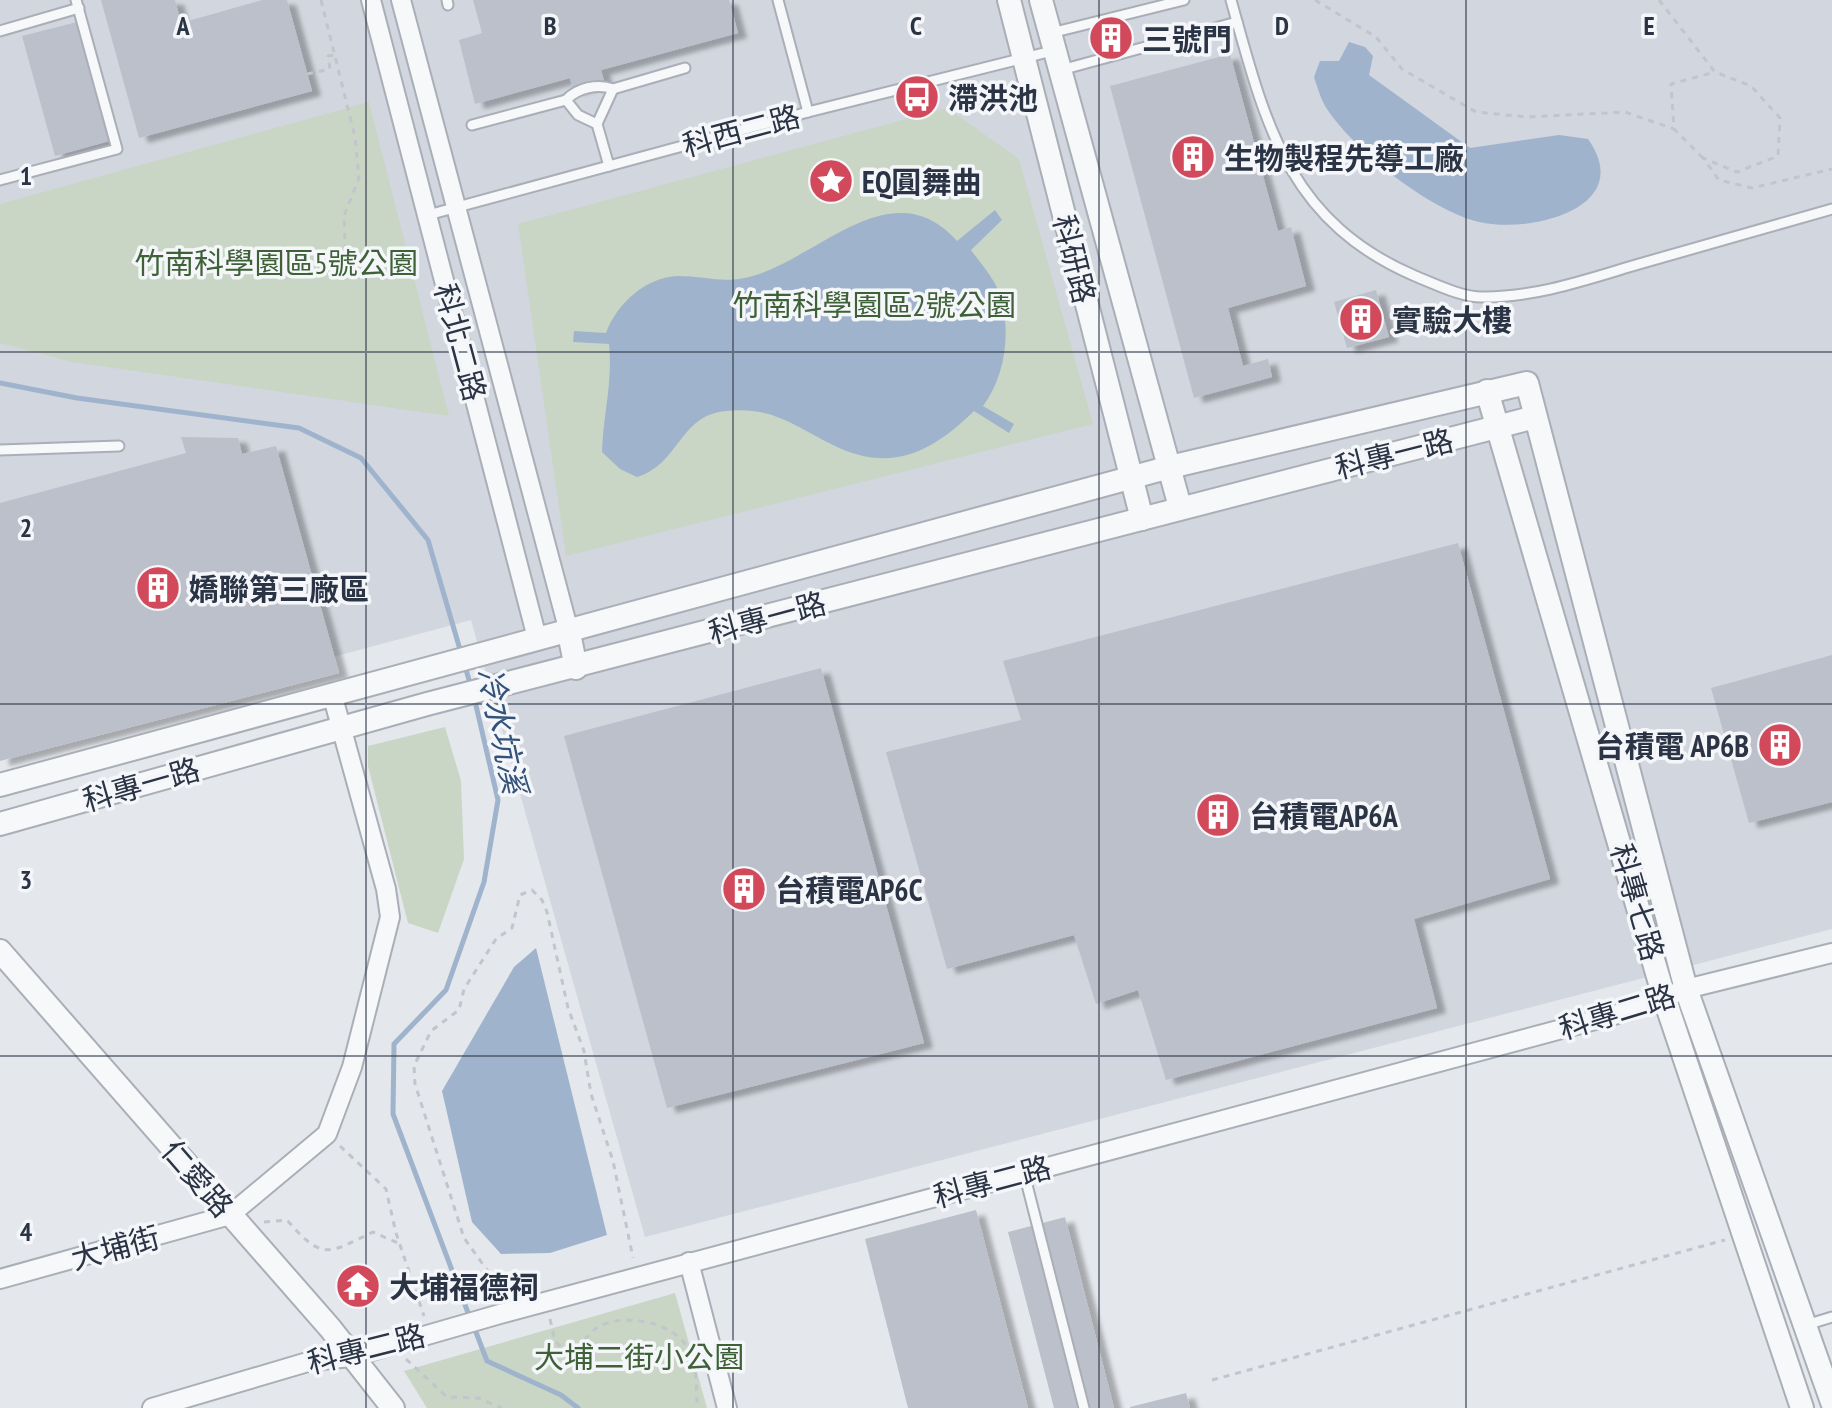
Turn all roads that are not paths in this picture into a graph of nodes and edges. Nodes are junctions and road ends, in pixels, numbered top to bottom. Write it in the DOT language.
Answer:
graph roads {
  1 [pos="371,0"];
  2 [pos="401,0"];
  3 [pos="778,0"];
  4 [pos="1009,0"];
  5 [pos="1041,0"];
  6 [pos="1184,0"];
  7 [pos="1231,0"];
  8 [pos="78,4"];
  9 [pos="1237,22"];
  10 [pos="0,31"];
  11 [pos="1056,51"];
  12 [pos="1025,59"];
  13 [pos="685,68"];
  14 [pos="613,89"];
  15 [pos="566,100"];
  16 [pos="808,112"];
  17 [pos="597,124"];
  18 [pos="472,125"];
  19 [pos="609,166"];
  20 [pos="0,180"];
  21 [pos="456,207"];
  22 [pos="1832,209"];
  23 [pos="428,215"];
  24 [pos="1527,383"];
  25 [pos="1487,391"];
  26 [pos="1535,417"];
  27 [pos="1498,427"];
  28 [pos="119,446"];
  29 [pos="0,450"];
  30 [pos="1170,467"];
  31 [pos="1130,478"];
  32 [pos="1180,507"];
  33 [pos="1142,519"];
  34 [pos="568,628"];
  35 [pos="537,638"];
  36 [pos="576,668"];
  37 [pos="546,675"];
  38 [pos="332,694"];
  39 [pos="341,729"];
  40 [pos="0,785"];
  41 [pos="0,824"];
  42 [pos="0,951"];
  43 [pos="1832,953"];
  44 [pos="1686,989"];
  45 [pos="1664,997"];
  46 [pos="1024,1173"];
  47 [pos="230,1215"];
  48 [pos="689,1262"];
  49 [pos="0,1279"];
  50 [pos="1832,1317"];
  51 [pos="1806,1325"];
  52 [pos="351,1357"];
  53 [pos="192,1402"];
  54 [pos="1832,1402"];
  55 [pos="152,1408"];
  56 [pos="393,1408"];
  57 [pos="727,1408"];
  58 [pos="1084,1408"];
  59 [pos="1802,1408"];
  1 -- 23 [label="street, 科北二路"];
  2 -- 21 [label="street, 科北二路"];
  3 -- 16 [label="lane"];
  4 -- 12 [label="street, 科研路"];
  5 -- 11 [label="street, 科研路"];
  6 -- 11 [label="lane"];
  7 -- 9 [label="lane"];
  8 -- 10 [label="lane"];
  8 -- 20 [label="lane"];
  9 -- 11 [label="lane"];
  9 -- 22 [label="lane"];
  11 -- 12 [label="lane, 科西二路"];
  11 -- 30 [label="street, 科研路"];
  12 -- 16 [label="lane, 科西二路"];
  12 -- 31 [label="street, 科研路"];
  13 -- 14 [label="lane"];
  14 -- 15 [label="lane"];
  14 -- 17 [label="lane"];
  15 -- 17 [label="lane"];
  15 -- 18 [label="lane"];
  16 -- 19 [label="lane, 科西二路"];
  17 -- 19 [label="lane"];
  19 -- 21 [label="lane, 科西二路"];
  21 -- 23 [label="lane, 科西二路"];
  21 -- 34 [label="street, 科北二路"];
  23 -- 35 [label="street, 科北二路"];
  24 -- 25 [label="street, 科專一路"];
  24 -- 26 [label="street, 科專七路"];
  25 -- 27 [label="street, 科專七路"];
  25 -- 30 [label="street, 科專一路"];
  26 -- 27 [label="street, 科專一路"];
  26 -- 44 [label="street, 科專七路"];
  27 -- 32 [label="street, 科專一路"];
  27 -- 45 [label="street, 科專七路"];
  28 -- 29 [label="lane"];
  30 -- 31 [label="street, 科專一路"];
  30 -- 32 [label="street, 科研路"];
  31 -- 33 [label="street, 科研路"];
  31 -- 34 [label="street, 科專一路"];
  32 -- 33 [label="street, 科專一路"];
  33 -- 36 [label="street, 科專一路"];
  34 -- 35 [label="street, 科專一路"];
  34 -- 36 [label="street"];
  35 -- 37 [label="street"];
  35 -- 38 [label="street, 科專一路"];
  36 -- 37 [label="street, 科專一路"];
  37 -- 39 [label="street, 科專一路"];
  38 -- 39 [label="street"];
  38 -- 40 [label="street, 科專一路"];
  39 -- 41 [label="street, 科專一路"];
  39 -- 47 [label="street"];
  42 -- 47 [label="street, 仁愛路"];
  43 -- 44 [label="street, 科專二路"];
  44 -- 45 [label="street, 科專二路"];
  44 -- 51 [label="street, 科專七路"];
  45 -- 46 [label="street, 科專二路"];
  45 -- 59 [label="street, 科專七路"];
  46 -- 48 [label="street, 科專二路"];
  46 -- 58 [label="lane"];
  47 -- 49 [label="street, 大埔街"];
  47 -- 52 [label="street, 仁愛路"];
  48 -- 52 [label="street, 科專二路"];
  48 -- 57 [label="street"];
  50 -- 51 [label="lane"];
  51 -- 54 [label="street, 科專七路"];
  52 -- 53 [label="street, 科專二路"];
  52 -- 56 [label="street, 仁愛路"];
  53 -- 55 [label="street, 科專二路"];
}
